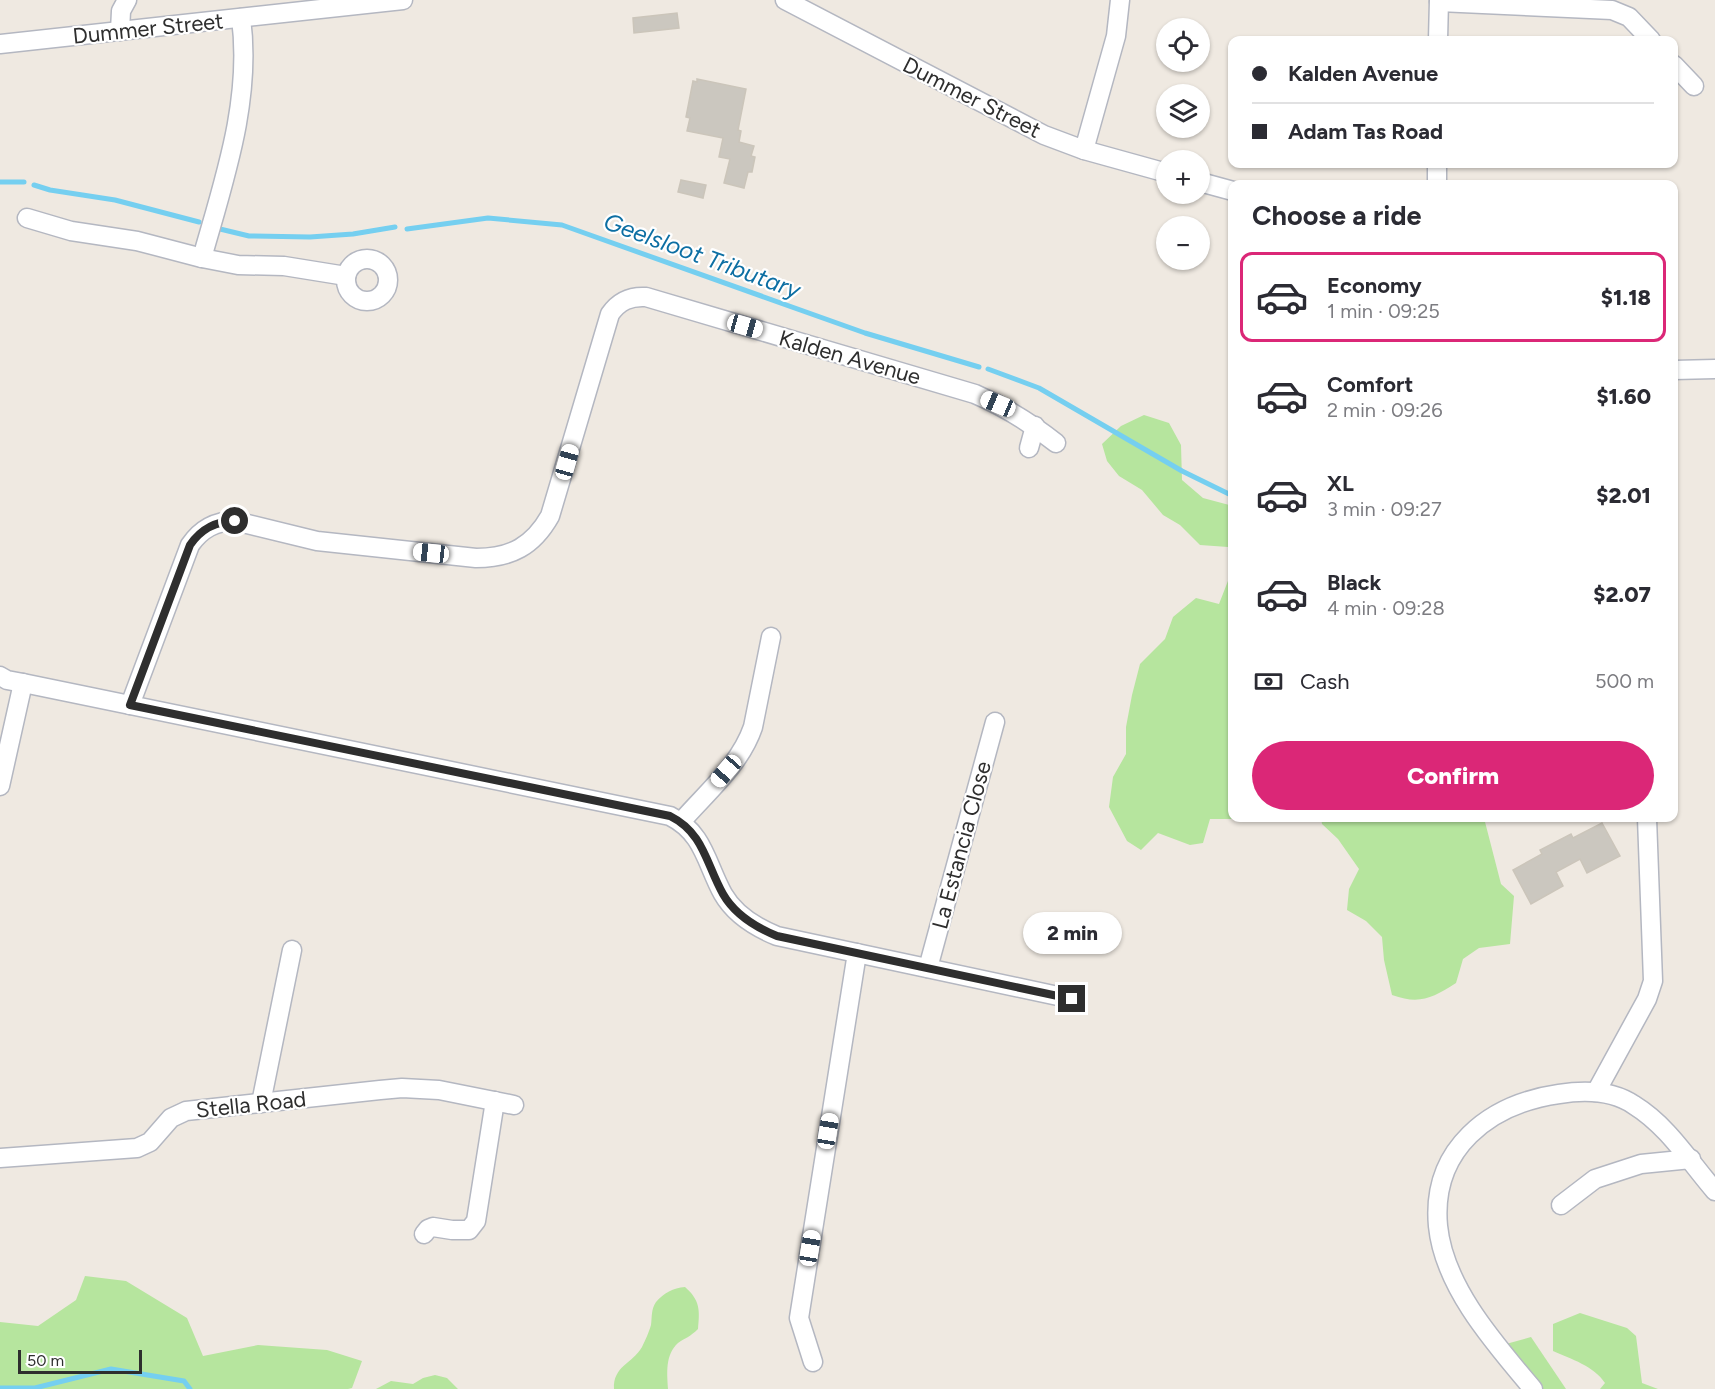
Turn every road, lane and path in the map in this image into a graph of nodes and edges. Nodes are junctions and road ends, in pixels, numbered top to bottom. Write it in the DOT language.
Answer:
graph roads {
  1 [pos="127,0"];
  2 [pos="403,0"];
  3 [pos="785,0"];
  4 [pos="1120,0"];
  5 [pos="1439,1"];
  6 [pos="1564,4"];
  7 [pos="241,18"];
  8 [pos="120,31"];
  9 [pos="1438,36"];
  10 [pos="1647,36"];
  11 [pos="0,44"];
  12 [pos="1678,68"];
  13 [pos="1694,86"];
  14 [pos="1084,150"];
  15 [pos="1156,170"];
  16 [pos="1210,185"];
  17 [pos="1228,190"];
  18 [pos="27,218"];
  19 [pos="202,258"];
  20 [pos="346,276"];
  21 [pos="1715,369"];
  22 [pos="1678,370"];
  23 [pos="1035,426"];
  24 [pos="1056,443"];
  25 [pos="1029,448"];
  26 [pos="771,638"];
  27 [pos="0,676"];
  28 [pos="23,683"];
  29 [pos="130,705"];
  30 [pos="995,722"];
  31 [pos="0,786"];
  32 [pos="681,822"];
  33 [pos="1647,822"];
  34 [pos="292,950"];
  35 [pos="856,953"];
  36 [pos="928,968"];
  37 [pos="1072,999"];
  38 [pos="1596,1092"];
  39 [pos="495,1101"];
  40 [pos="261,1103"];
  41 [pos="514,1105"];
  42 [pos="0,1158"];
  43 [pos="1691,1159"];
  44 [pos="1715,1191"];
  45 [pos="1561,1205"];
  46 [pos="424,1234"];
  47 [pos="813,1362"];
  48 [pos="1533,1389"];
  1 -- 8 [label="street"];
  2 -- 7 [label="street, Dummer Street"];
  3 -- 14 [label="street, Dummer Street"];
  4 -- 14 [label="street"];
  5 -- 6 [label="street"];
  5 -- 9 [label="street"];
  6 -- 10 [label="street"];
  7 -- 8 [label="street, Dummer Street"];
  7 -- 19 [label="street"];
  8 -- 11 [label="street, Dummer Street"];
  12 -- 13 [label="street"];
  14 -- 15 [label="street, Dummer Street"];
  16 -- 17 [label="street"];
  18 -- 19 [label="street"];
  19 -- 20 [label="street"];
  21 -- 22 [label="street"];
  23 -- 24 [label="street, Kalden Avenue"];
  23 -- 25 [label="street"];
  23 -- 29 [label="street, Kalden Avenue"];
  26 -- 32 [label="street"];
  27 -- 28 [label="street"];
  28 -- 29 [label="street"];
  28 -- 31 [label="street"];
  29 -- 32 [label="street"];
  30 -- 36 [label="street, La Estancia Close"];
  32 -- 35 [label="street"];
  33 -- 38 [label="street"];
  34 -- 40 [label="street"];
  35 -- 36 [label="street"];
  35 -- 47 [label="street"];
  36 -- 37 [label="street"];
  38 -- 43 [label="street"];
  38 -- 48 [label="street"];
  39 -- 40 [label="street, Stella Road"];
  39 -- 41 [label="street, Stella Road"];
  39 -- 46 [label="street"];
  40 -- 42 [label="street, Stella Road"];
  43 -- 44 [label="street"];
  43 -- 45 [label="street"];
}
